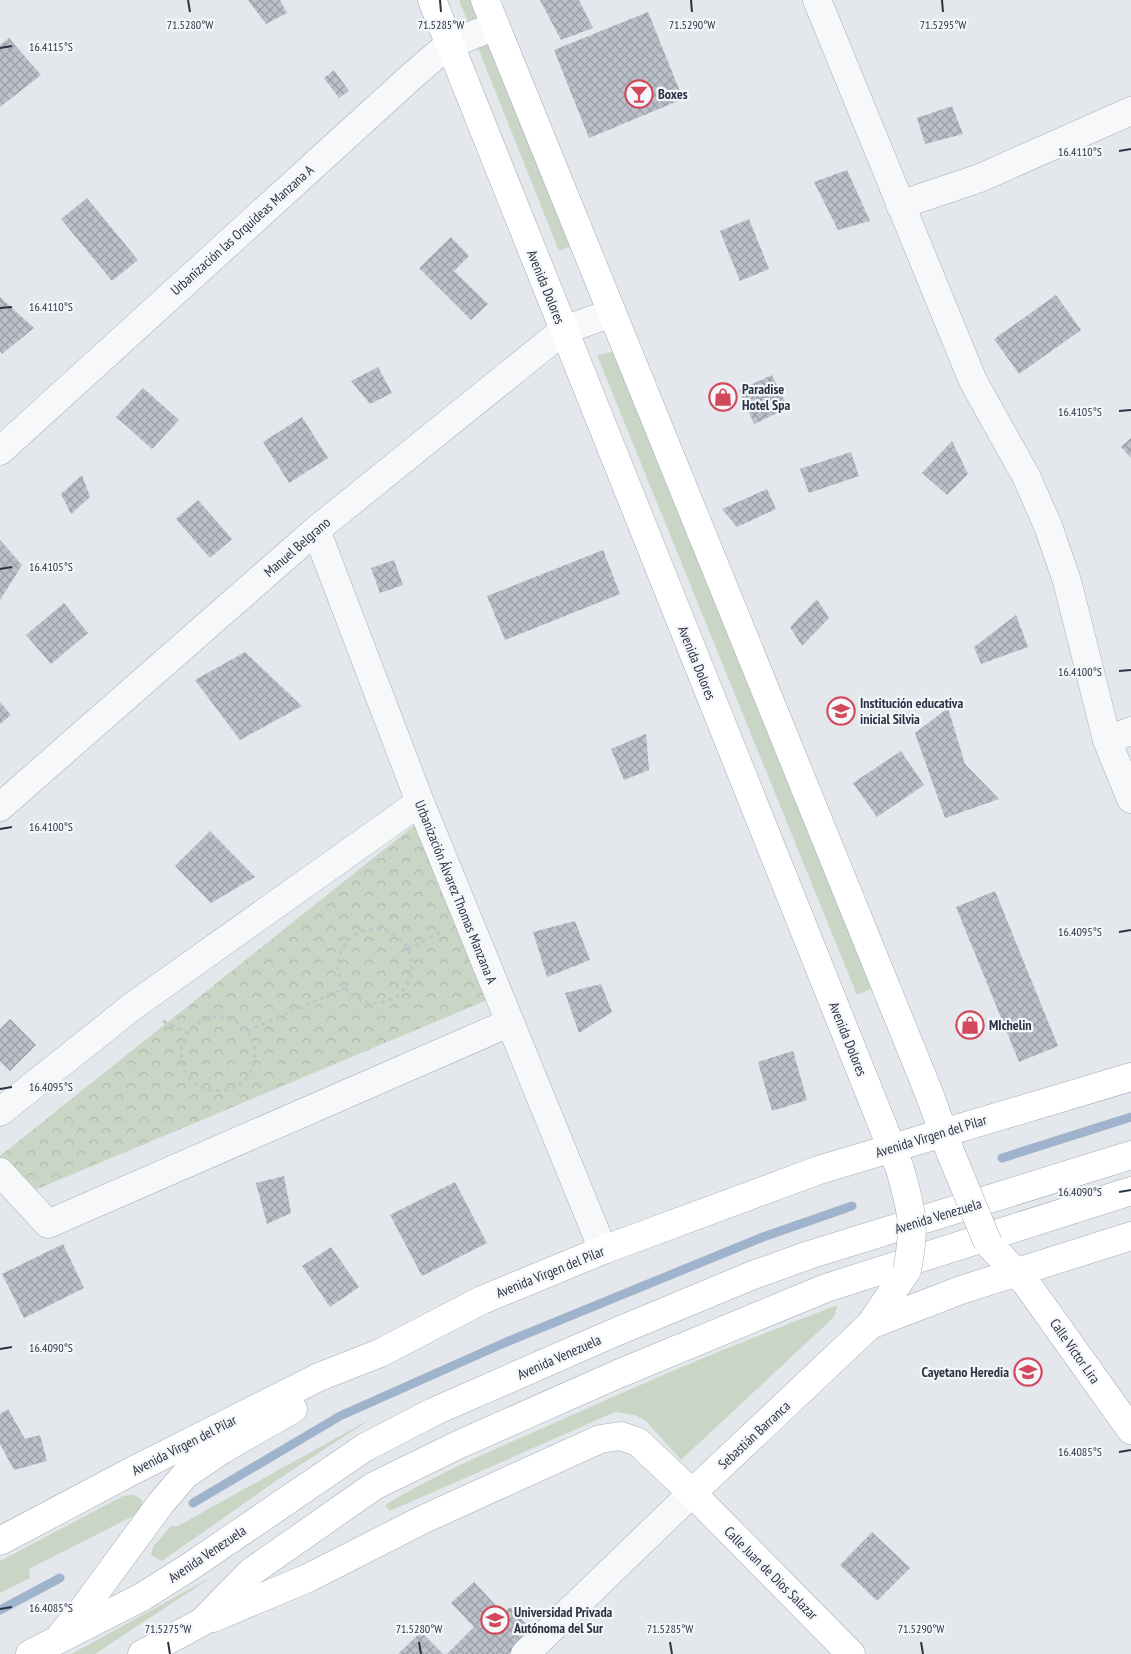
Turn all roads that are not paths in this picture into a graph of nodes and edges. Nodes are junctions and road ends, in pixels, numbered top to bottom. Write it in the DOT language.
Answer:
graph roads {
  1 [pos="432,0"];
  2 [pos="485,0"];
  3 [pos="817,0"];
  4 [pos="495,26"];
  5 [pos="448,45"];
  6 [pos="1131,111"];
  7 [pos="900,205"];
  8 [pos="612,313"];
  9 [pos="564,330"];
  10 [pos="0,451"];
  11 [pos="316,530"];
  12 [pos="1119,735"];
  13 [pos="1131,799"];
  14 [pos="420,802"];
  15 [pos="0,806"];
  16 [pos="509,1022"];
  17 [pos="1131,1077"];
  18 [pos="0,1112"];
  19 [pos="947,1143"];
  20 [pos="1131,1155"];
  21 [pos="896,1158"];
  22 [pos="0,1172"];
  23 [pos="1131,1192"];
  24 [pos="1131,1236"];
  25 [pos="603,1250"];
  26 [pos="1018,1272"];
  27 [pos="870,1325"];
  28 [pos="380,1353"];
  29 [pos="1131,1430"];
  30 [pos="692,1493"];
  31 [pos="0,1541"];
  32 [pos="202,1622"];
  33 [pos="55,1641"];
  34 [pos="30,1654"];
  35 [pos="142,1654"];
  36 [pos="525,1654"];
  37 [pos="851,1654"];
  1 -- 5 [label="main road, Avenida Dolores"];
  2 -- 4 [label="main road"];
  3 -- 7 [label="street"];
  4 -- 5 [label="street, Urbanización las Orquídeas Manzana A"];
  4 -- 8 [label="main road"];
  5 -- 9 [label="main road, Avenida Dolores"];
  5 -- 10 [label="street, Urbanización las Orquídeas Manzana A"];
  6 -- 7 [label="street"];
  7 -- 12 [label="street"];
  8 -- 9 [label="street, Manuel Belgrano"];
  8 -- 19 [label="main road"];
  9 -- 11 [label="street, Manuel Belgrano"];
  9 -- 21 [label="main road, Avenida Dolores"];
  11 -- 14 [label="street, Urbanización Álvarez Thomas Manzana A"];
  11 -- 15 [label="street, Manuel Belgrano"];
  12 -- 13 [label="street"];
  14 -- 16 [label="street, Urbanización Álvarez Thomas Manzana A"];
  14 -- 18 [label="street"];
  16 -- 22 [label="street"];
  16 -- 25 [label="street, Urbanización Álvarez Thomas Manzana A"];
  17 -- 19 [label="main road, Avenida Virgen del Pilar"];
  19 -- 21 [label="main road, Avenida Virgen del Pilar"];
  19 -- 26 [label="main road, bridge"];
  20 -- 33 [label="main road, Avenida Venezuela"];
  21 -- 25 [label="main road, Avenida Virgen del Pilar"];
  21 -- 27 [label="main road, Avenida Dolores, bridge"];
  23 -- 32 [label="main road"];
  24 -- 26 [label="main road"];
  25 -- 28 [label="main road, Avenida Virgen del Pilar"];
  26 -- 27 [label="main road, Sebastián Barranca"];
  26 -- 29 [label="main road, Calle Víctor Lira"];
  27 -- 30 [label="main road, Sebastián Barranca"];
  28 -- 31 [label="main road, Avenida Virgen del Pilar"];
  28 -- 33 [label="main road"];
  30 -- 32 [label="main road, Calle Juan de Dios Salazar"];
  30 -- 36 [label="street, Sebastián Barranca"];
  30 -- 37 [label="main road, Calle Juan de Dios Salazar"];
  32 -- 35 [label="main road"];
  33 -- 34 [label="main road, Avenida Venezuela"];
}
